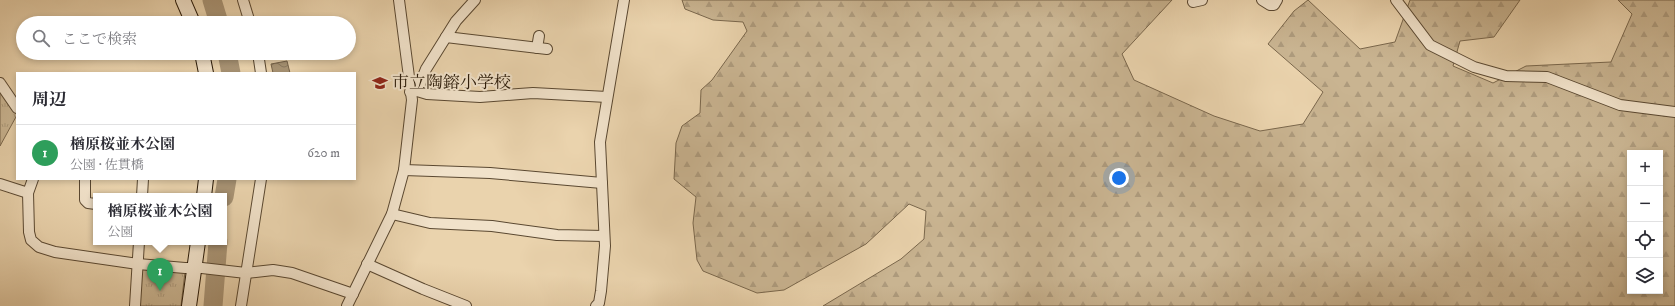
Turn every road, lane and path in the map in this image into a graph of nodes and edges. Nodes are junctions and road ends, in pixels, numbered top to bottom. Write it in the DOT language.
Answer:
graph roads {
  1 [pos="183,0"];
  2 [pos="243,0"];
  3 [pos="399,0"];
  4 [pos="475,0"];
  5 [pos="624,0"];
  6 [pos="1262,0"];
  7 [pos="1277,0"];
  8 [pos="1396,0"];
  9 [pos="190,16"];
  10 [pos="248,16"];
  11 [pos="539,36"];
  12 [pos="446,37"];
  13 [pos="203,60"];
  14 [pos="259,60"];
  15 [pos="206,72"];
  16 [pos="261,72"];
  17 [pos="0,83"];
  18 [pos="414,91"];
  19 [pos="607,97"];
  20 [pos="16,107"];
  21 [pos="1675,112"];
  22 [pos="404,170"];
  23 [pos="33,180"];
  24 [pos="85,180"];
  25 [pos="143,180"];
  26 [pos="206,180"];
  27 [pos="261,180"];
  28 [pos="602,183"];
  29 [pos="0,184"];
  30 [pos="28,193"];
  31 [pos="142,193"];
  32 [pos="204,193"];
  33 [pos="93,204"];
  34 [pos="392,214"];
  35 [pos="604,236"];
  36 [pos="140,245"];
  37 [pos="198,245"];
  38 [pos="138,264"];
  39 [pos="367,264"];
  40 [pos="199,268"];
  41 [pos="244,273"];
  42 [pos="353,294"];
  43 [pos="134,306"];
  44 [pos="188,306"];
  45 [pos="241,306"];
  46 [pos="347,306"];
  47 [pos="466,306"];
  48 [pos="596,306"];
  1 -- 9 [label="street"];
  2 -- 10 [label="street"];
  3 -- 18 [label="street"];
  4 -- 12 [label="street"];
  5 -- 19 [label="street"];
  6 -- 7 [label="street"];
  8 -- 21 [label="street"];
  11 -- 12 [label="street"];
  12 -- 18 [label="street"];
  13 -- 15 [label="street"];
  14 -- 16 [label="street"];
  17 -- 20 [label="street"];
  18 -- 19 [label="street"];
  18 -- 22 [label="street"];
  19 -- 28 [label="street"];
  22 -- 28 [label="street"];
  22 -- 34 [label="street"];
  23 -- 30 [label="street"];
  24 -- 33 [label="street"];
  25 -- 31 [label="street"];
  26 -- 32 [label="street"];
  27 -- 41 [label="street"];
  28 -- 35 [label="street"];
  29 -- 30 [label="street"];
  30 -- 38 [label="street"];
  34 -- 35 [label="street"];
  34 -- 39 [label="street"];
  35 -- 48 [label="street"];
  36 -- 38 [label="street"];
  37 -- 40 [label="street"];
  38 -- 40 [label="street"];
  38 -- 43 [label="street"];
  39 -- 42 [label="street"];
  39 -- 47 [label="street"];
  40 -- 41 [label="street"];
  40 -- 44 [label="street"];
  41 -- 42 [label="street"];
  41 -- 45 [label="street"];
  42 -- 46 [label="street"];
}
